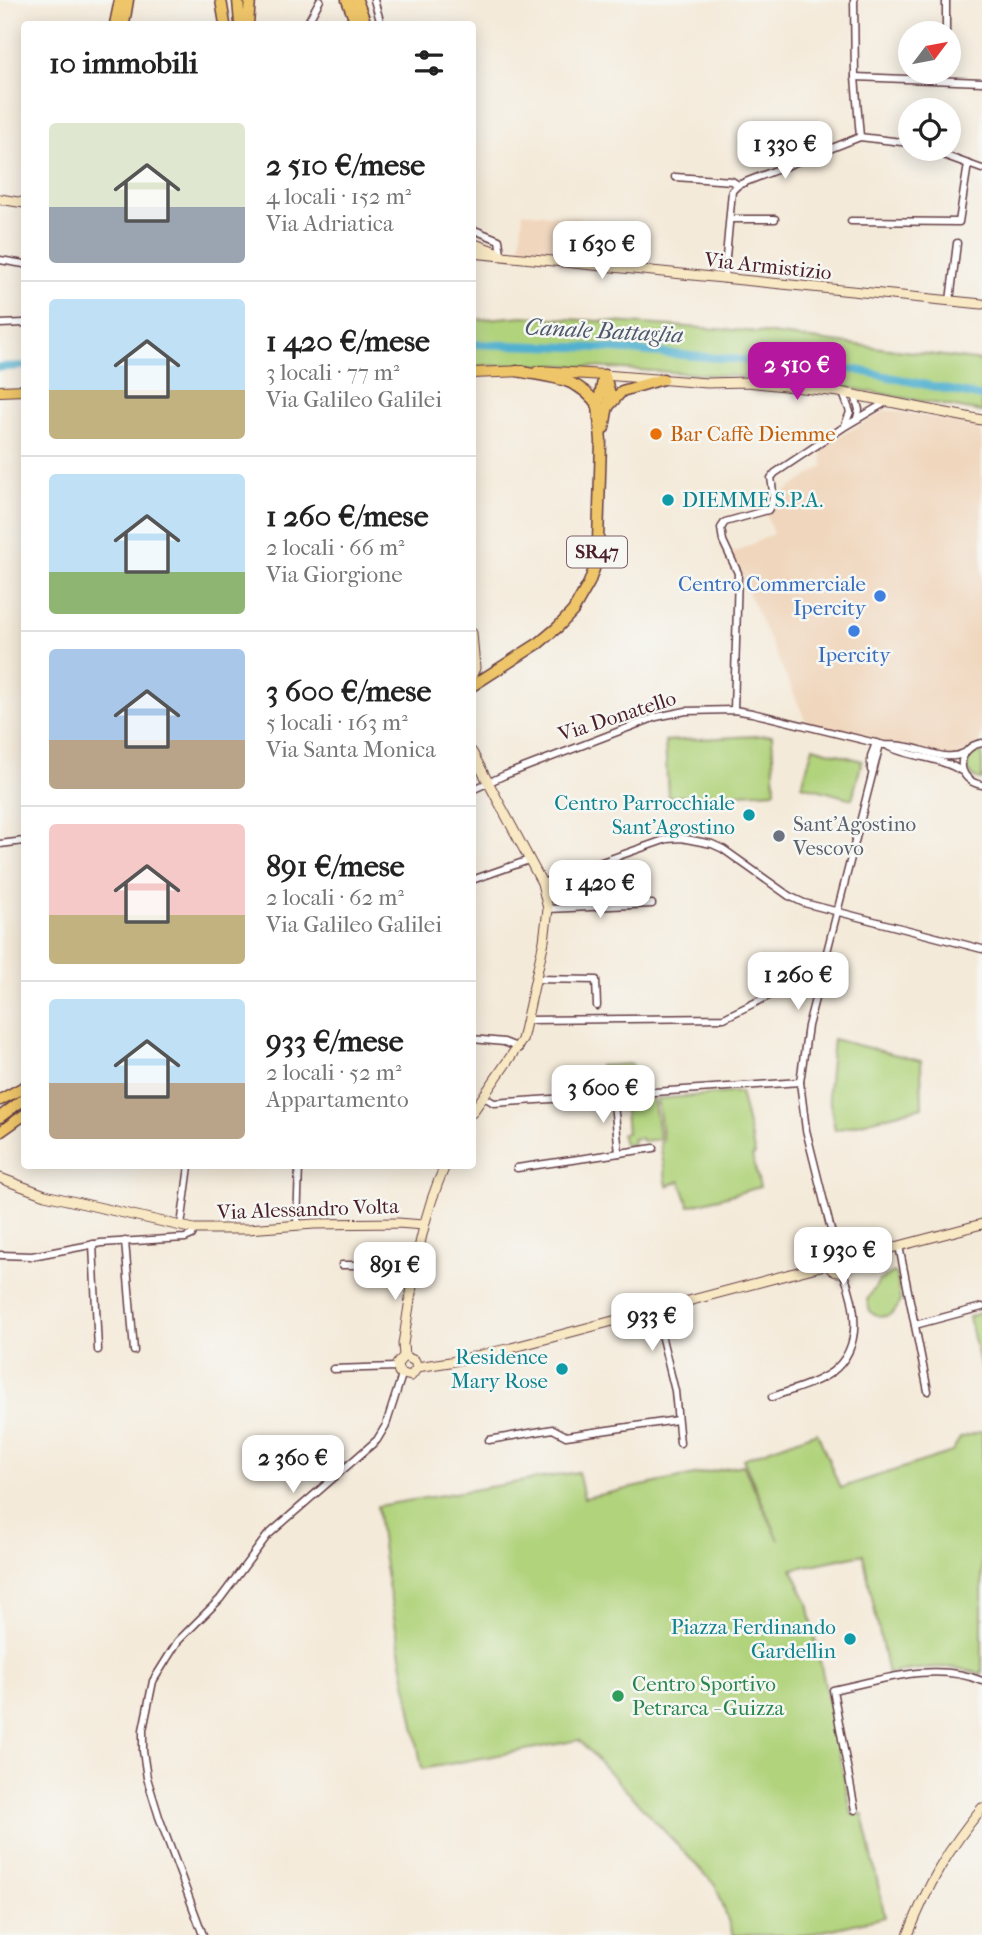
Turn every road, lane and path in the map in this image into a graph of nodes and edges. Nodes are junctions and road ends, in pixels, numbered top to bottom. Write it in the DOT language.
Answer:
graph roads {
  1 [pos="120,0"];
  2 [pos="128,0"];
  3 [pos="221,0"];
  4 [pos="228,0"];
  5 [pos="238,0"];
  6 [pos="250,0"];
  7 [pos="320,0"];
  8 [pos="347,0"];
  9 [pos="357,0"];
  10 [pos="374,0"];
  11 [pos="853,0"];
  12 [pos="946,0"];
  13 [pos="116,21"];
  14 [pos="124,21"];
  15 [pos="224,21"];
  16 [pos="230,21"];
  17 [pos="240,21"];
  18 [pos="248,21"];
  19 [pos="309,21"];
  20 [pos="355,21"];
  21 [pos="365,21"];
  22 [pos="380,21"];
  23 [pos="946,21"];
  24 [pos="898,76"];
  25 [pos="855,77"];
  26 [pos="961,78"];
  27 [pos="982,82"];
  28 [pos="860,137"];
  29 [pos="898,142"];
  30 [pos="960,161"];
  31 [pos="968,164"];
  32 [pos="982,169"];
  33 [pos="675,177"];
  34 [pos="738,185"];
  35 [pos="0,200"];
  36 [pos="21,203"];
  37 [pos="730,219"];
  38 [pos="775,219"];
  39 [pos="851,221"];
  40 [pos="476,231"];
  41 [pos="957,243"];
  42 [pos="476,245"];
  43 [pos="476,253"];
  44 [pos="501,254"];
  45 [pos="0,260"];
  46 [pos="21,264"];
  47 [pos="724,279"];
  48 [pos="950,301"];
  49 [pos="982,304"];
  50 [pos="21,323"];
  51 [pos="0,324"];
  52 [pos="517,371"];
  53 [pos="476,373"];
  54 [pos="604,375"];
  55 [pos="663,379"];
  56 [pos="21,390"];
  57 [pos="0,391"];
  58 [pos="843,393"];
  59 [pos="855,395"];
  60 [pos="888,401"];
  61 [pos="603,407"];
  62 [pos="857,418"];
  63 [pos="982,420"];
  64 [pos="844,427"];
  65 [pos="476,684"];
  66 [pos="734,710"];
  67 [pos="982,737"];
  68 [pos="863,740"];
  69 [pos="880,744"];
  70 [pos="979,744"];
  71 [pos="893,749"];
  72 [pos="964,753"];
  73 [pos="875,757"];
  74 [pos="476,759"];
  75 [pos="962,772"];
  76 [pos="489,782"];
  77 [pos="982,785"];
  78 [pos="476,788"];
  79 [pos="21,841"];
  80 [pos="0,844"];
  81 [pos="529,860"];
  82 [pos="476,879"];
  83 [pos="542,883"];
  84 [pos="652,904"];
  85 [pos="548,909"];
  86 [pos="837,913"];
  87 [pos="982,949"];
  88 [pos="823,971"];
  89 [pos="536,979"];
  90 [pos="597,1006"];
  91 [pos="528,1020"];
  92 [pos="476,1039"];
  93 [pos="519,1048"];
  94 [pos="800,1082"];
  95 [pos="21,1089"];
  96 [pos="613,1094"];
  97 [pos="484,1097"];
  98 [pos="0,1100"];
  99 [pos="21,1101"];
  100 [pos="476,1108"];
  101 [pos="0,1117"];
  102 [pos="21,1117"];
  103 [pos="0,1132"];
  104 [pos="654,1148"];
  105 [pos="619,1153"];
  106 [pos="517,1168"];
  107 [pos="189,1169"];
  108 [pos="299,1169"];
  109 [pos="444,1169"];
  110 [pos="0,1178"];
  111 [pos="297,1224"];
  112 [pos="982,1224"];
  113 [pos="423,1225"];
  114 [pos="181,1226"];
  115 [pos="194,1229"];
  116 [pos="125,1241"];
  117 [pos="93,1244"];
  118 [pos="899,1246"];
  119 [pos="836,1250"];
  120 [pos="0,1255"];
  121 [pos="850,1259"];
  122 [pos="828,1264"];
  123 [pos="342,1265"];
  124 [pos="416,1265"];
  125 [pos="843,1272"];
  126 [pos="982,1307"];
  127 [pos="655,1310"];
  128 [pos="915,1325"];
  129 [pos="98,1350"];
  130 [pos="134,1351"];
  131 [pos="404,1356"];
  132 [pos="417,1367"];
  133 [pos="333,1370"];
  134 [pos="399,1371"];
  135 [pos="928,1391"];
  136 [pos="772,1397"];
  137 [pos="677,1420"];
  138 [pos="489,1440"];
  139 [pos="680,1443"];
  140 [pos="982,1681"];
  141 [pos="982,1808"];
  142 [pos="855,1810"];
  143 [pos="203,1935"];
  144 [pos="908,1935"];
  1 -- 13 [label="highway"];
  2 -- 14 [label="highway"];
  3 -- 15 [label="highway"];
  4 -- 16 [label="highway"];
  5 -- 17 [label="highway"];
  6 -- 18 [label="highway"];
  7 -- 19 [label="street"];
  8 -- 20 [label="highway"];
  9 -- 21 [label="highway"];
  10 -- 22 [label="street"];
  11 -- 25 [label="street"];
  12 -- 23 [label="street"];
  24 -- 25 [label="street"];
  25 -- 28 [label="street"];
  26 -- 27 [label="street"];
  28 -- 29 [label="street"];
  28 -- 34 [label="street"];
  30 -- 31 [label="street"];
  31 -- 32 [label="street"];
  31 -- 39 [label="street"];
  33 -- 34 [label="street"];
  34 -- 37 [label="street"];
  35 -- 36 [label="street"];
  37 -- 38 [label="street"];
  37 -- 47 [label="street"];
  40 -- 44 [label="street"];
  41 -- 48 [label="street"];
  42 -- 44 [label="street, Via Armistizio"];
  43 -- 44 [label="street, Via Armistizio"];
  44 -- 47 [label="street, Via Armistizio"];
  45 -- 46 [label="street"];
  47 -- 48 [label="street, Via Armistizio"];
  48 -- 49 [label="street, Via Armistizio"];
  50 -- 51 [label="street"];
  52 -- 53 [label="main road"];
  52 -- 54 [label="main road"];
  52 -- 61 [label="highway"];
  54 -- 55 [label="street"];
  54 -- 61 [label="highway, SR47"];
  55 -- 58 [label="street"];
  55 -- 61 [label="highway"];
  56 -- 57 [label="main road"];
  58 -- 59 [label="street"];
  58 -- 64 [label="street"];
  59 -- 60 [label="street"];
  59 -- 62 [label="street"];
  60 -- 62 [label="street"];
  60 -- 63 [label="street"];
  61 -- 65 [label="highway, SR47"];
  62 -- 64 [label="street"];
  64 -- 66 [label="street"];
  66 -- 68 [label="street, Via Donatello"];
  66 -- 76 [label="street, Via Donatello"];
  67 -- 70 [label="street"];
  68 -- 69 [label="street, Via Donatello"];
  68 -- 73 [label="street"];
  69 -- 71 [label="street, Via Donatello"];
  69 -- 72 [label="street, Via Donatello"];
  69 -- 73 [label="street"];
  70 -- 72 [label="street"];
  71 -- 73 [label="street"];
  71 -- 75 [label="street, Via Donatello"];
  72 -- 75 [label="street"];
  73 -- 86 [label="street"];
  74 -- 76 [label="street"];
  75 -- 77 [label="street, Via Donatello"];
  76 -- 78 [label="street, Via Donatello"];
  76 -- 81 [label="street"];
  79 -- 80 [label="street"];
  81 -- 82 [label="street"];
  81 -- 83 [label="street"];
  83 -- 85 [label="street"];
  83 -- 86 [label="street"];
  84 -- 85 [label="street"];
  85 -- 89 [label="street"];
  86 -- 87 [label="street"];
  86 -- 88 [label="street"];
  88 -- 91 [label="street"];
  88 -- 94 [label="street"];
  89 -- 90 [label="street"];
  89 -- 91 [label="street"];
  91 -- 93 [label="street"];
  92 -- 93 [label="street"];
  93 -- 97 [label="street"];
  94 -- 96 [label="street"];
  94 -- 119 [label="street"];
  95 -- 98 [label="highway"];
  96 -- 97 [label="street"];
  96 -- 105 [label="street"];
  97 -- 100 [label="street"];
  99 -- 101 [label="highway"];
  102 -- 103 [label="highway"];
  104 -- 105 [label="street"];
  105 -- 106 [label="street"];
  107 -- 114 [label="street"];
  108 -- 111 [label="street"];
  109 -- 113 [label="street"];
  110 -- 114 [label="street, Via Alessandro Volta"];
  111 -- 113 [label="street, Via Alessandro Volta"];
  111 -- 115 [label="street, Via Alessandro Volta"];
  112 -- 118 [label="street"];
  113 -- 124 [label="street"];
  114 -- 115 [label="street, Via Alessandro Volta"];
  115 -- 116 [label="street, Via Alessandro Volta"];
  116 -- 117 [label="street, Via Alessandro Volta"];
  116 -- 130 [label="street"];
  117 -- 120 [label="street, Via Alessandro Volta"];
  117 -- 129 [label="street"];
  118 -- 121 [label="street"];
  118 -- 128 [label="street"];
  119 -- 121 [label="street"];
  119 -- 122 [label="street"];
  121 -- 125 [label="street"];
  122 -- 125 [label="street"];
  122 -- 127 [label="street"];
  123 -- 124 [label="street"];
  124 -- 131 [label="street"];
  125 -- 136 [label="street"];
  126 -- 128 [label="street"];
  127 -- 132 [label="street"];
  127 -- 137 [label="street"];
  128 -- 135 [label="street"];
  131 -- 132 [label="street"];
  131 -- 134 [label="street"];
  132 -- 134 [label="street"];
  133 -- 134 [label="street"];
  134 -- 143 [label="street"];
  137 -- 138 [label="street"];
  137 -- 139 [label="street"];
  140 -- 142 [label="street"];
  141 -- 144 [label="street"];
}
